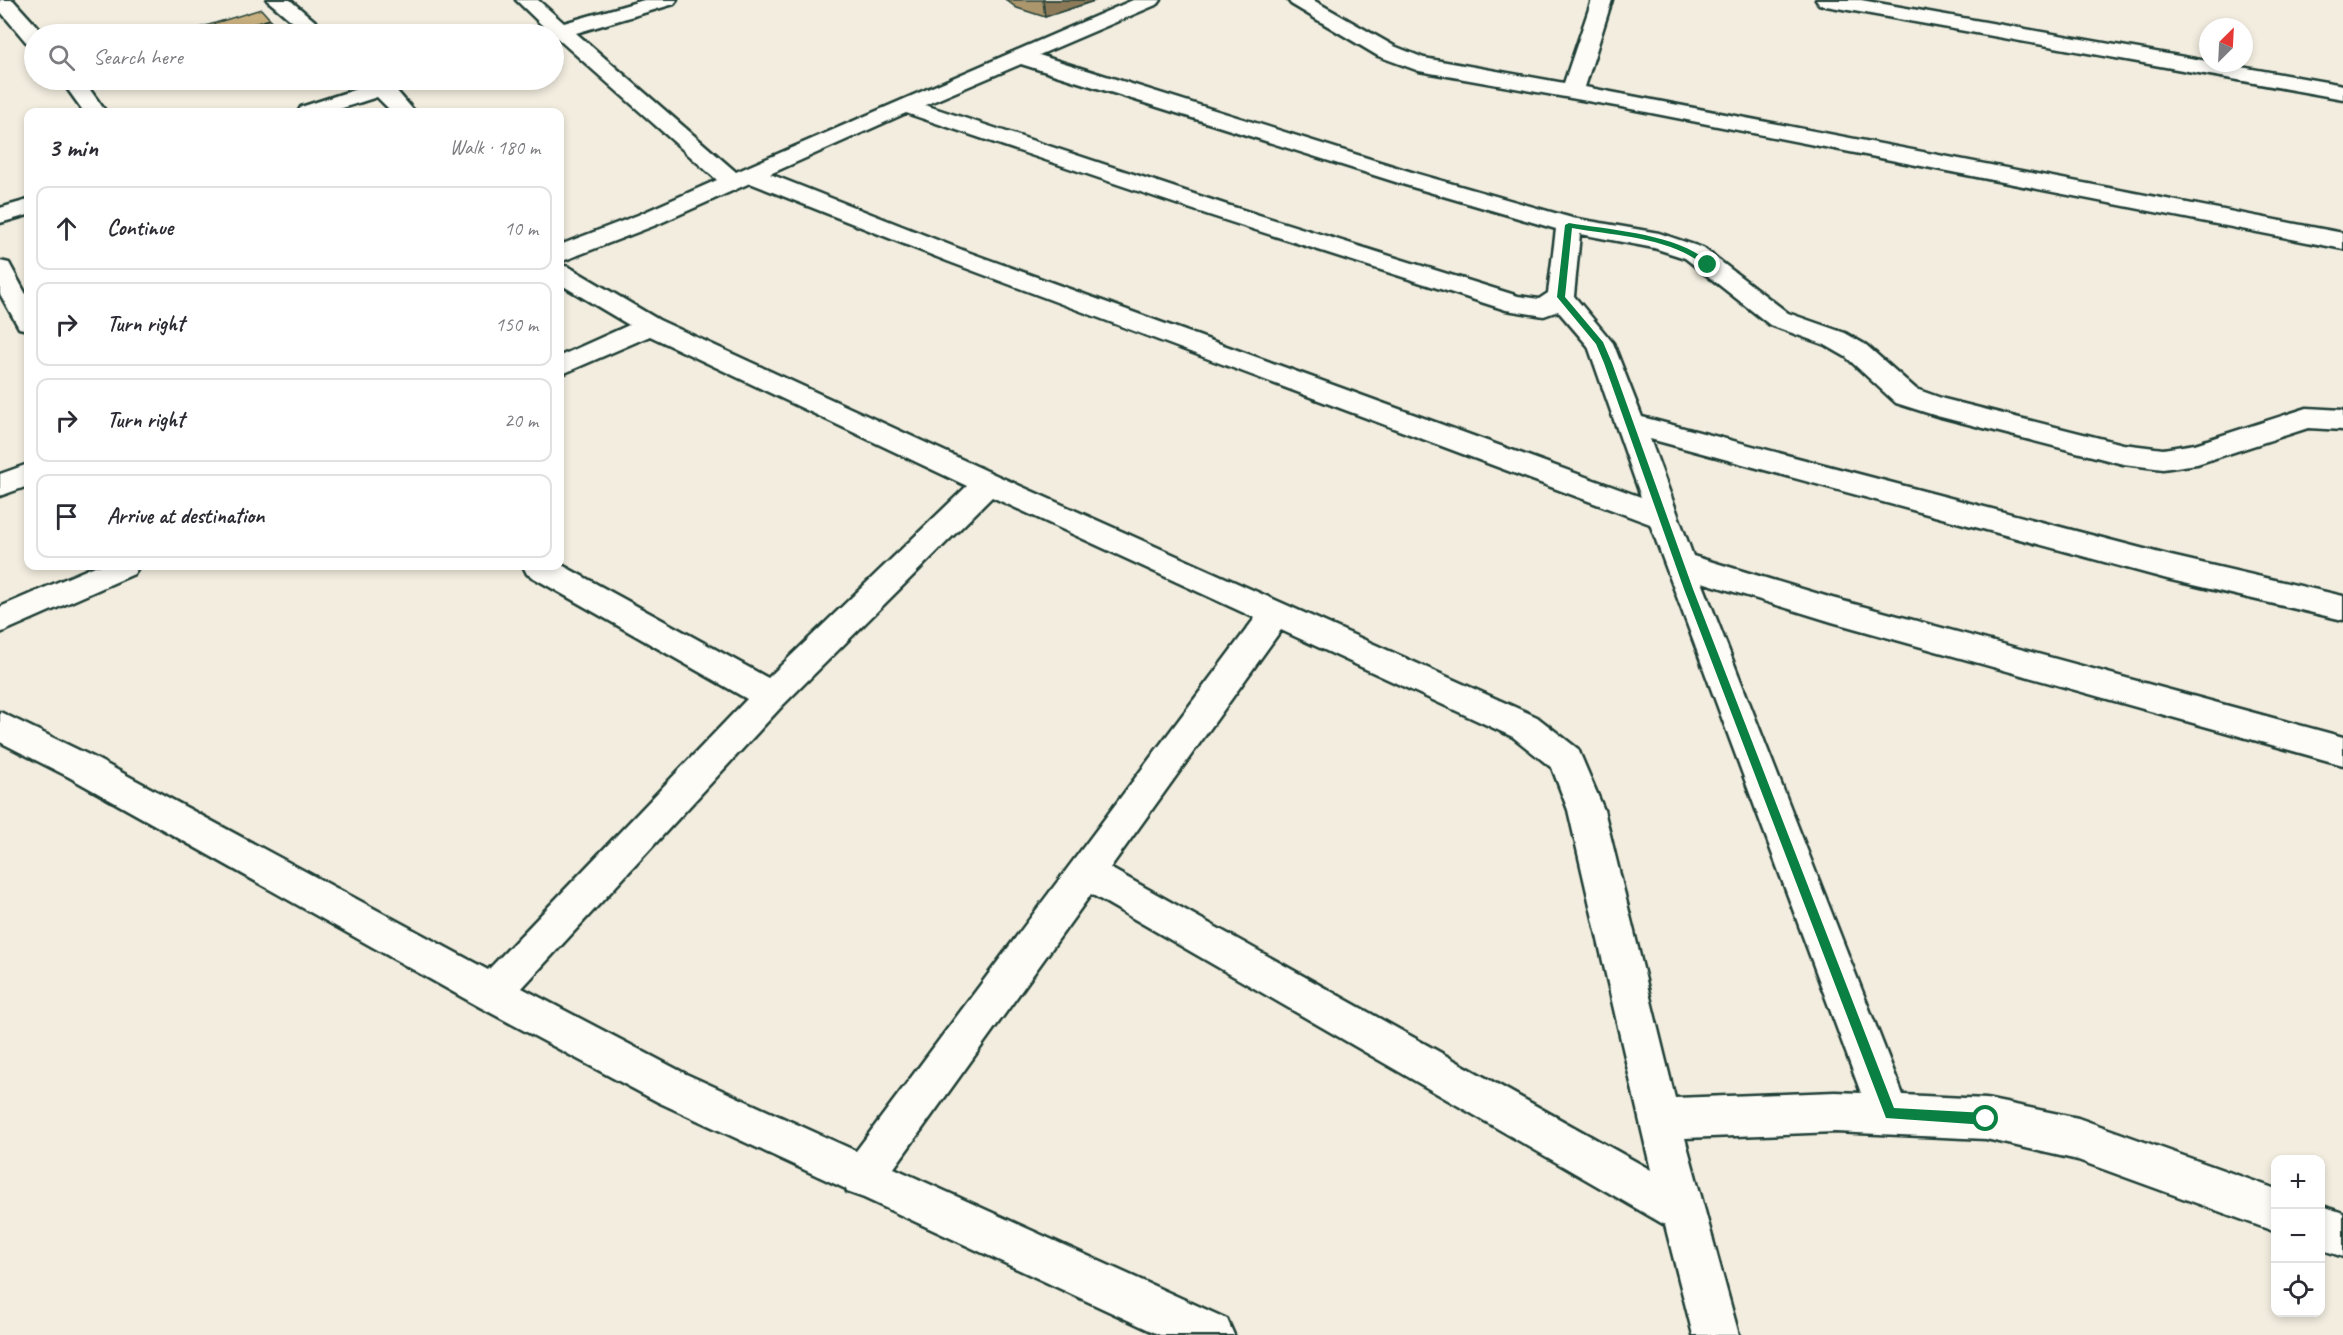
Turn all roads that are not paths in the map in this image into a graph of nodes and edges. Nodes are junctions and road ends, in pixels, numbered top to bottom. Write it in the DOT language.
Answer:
graph roads {
  1 [pos="2,0"];
  2 [pos="277,0"];
  3 [pos="526,0"];
  4 [pos="667,0"];
  5 [pos="1151,0"];
  6 [pos="1298,0"];
  7 [pos="1602,0"];
  8 [pos="1826,0"];
  9 [pos="306,24"];
  10 [pos="548,24"];
  11 [pos="24,25"];
  12 [pos="564,29"];
  13 [pos="564,39"];
  14 [pos="1019,56"];
  15 [pos="79,90"];
  16 [pos="361,90"];
  17 [pos="384,90"];
  18 [pos="1572,92"];
  19 [pos="2343,92"];
  20 [pos="905,105"];
  21 [pos="92,108"];
  22 [pos="318,108"];
  23 [pos="400,108"];
  24 [pos="740,177"];
  25 [pos="24,208"];
  26 [pos="0,216"];
  27 [pos="1569,225"];
  28 [pos="2343,241"];
  29 [pos="564,252"];
  30 [pos="0,269"];
  31 [pos="564,275"];
  32 [pos="1561,297"];
  33 [pos="24,314"];
  34 [pos="650,326"];
  35 [pos="564,364"];
  36 [pos="2343,420"];
  37 [pos="1630,424"];
  38 [pos="24,476"];
  39 [pos="988,483"];
  40 [pos="0,486"];
  41 [pos="1664,517"];
  42 [pos="1680,564"];
  43 [pos="114,570"];
  44 [pos="545,570"];
  45 [pos="2343,608"];
  46 [pos="1276,613"];
  47 [pos="0,621"];
  48 [pos="771,696"];
  49 [pos="0,726"];
  50 [pos="2343,751"];
  51 [pos="1085,872"];
  52 [pos="492,993"];
  53 [pos="1890,1114"];
  54 [pos="1659,1119"];
  55 [pos="862,1177"];
  56 [pos="2271,1209"];
  57 [pos="1682,1211"];
  58 [pos="2325,1229"];
  59 [pos="2343,1236"];
  60 [pos="1211,1335"];
  61 [pos="1716,1335"];
  1 -- 11 [label="street"];
  2 -- 9 [label="street"];
  3 -- 10 [label="street"];
  4 -- 12 [label="street"];
  5 -- 14 [label="street"];
  6 -- 18 [label="street"];
  7 -- 18 [label="street"];
  8 -- 19 [label="street"];
  13 -- 24 [label="street"];
  14 -- 20 [label="street"];
  14 -- 27 [label="street"];
  15 -- 21 [label="street"];
  16 -- 22 [label="street"];
  17 -- 23 [label="street"];
  18 -- 28 [label="street"];
  20 -- 24 [label="street"];
  20 -- 32 [label="street"];
  24 -- 29 [label="street"];
  24 -- 41 [label="street"];
  25 -- 26 [label="street"];
  27 -- 32 [label="street"];
  27 -- 36 [label="street"];
  30 -- 33 [label="street"];
  31 -- 34 [label="street"];
  32 -- 37 [label="street"];
  34 -- 35 [label="street"];
  34 -- 39 [label="street"];
  37 -- 41 [label="street"];
  37 -- 45 [label="street"];
  38 -- 40 [label="street"];
  39 -- 46 [label="street"];
  39 -- 48 [label="street"];
  41 -- 42 [label="street"];
  42 -- 50 [label="street"];
  42 -- 53 [label="street"];
  43 -- 47 [label="street"];
  44 -- 48 [label="street"];
  46 -- 51 [label="street"];
  46 -- 54 [label="street"];
  48 -- 52 [label="street"];
  49 -- 52 [label="street"];
  51 -- 55 [label="street"];
  51 -- 57 [label="street"];
  52 -- 55 [label="street"];
  53 -- 54 [label="street"];
  53 -- 56 [label="street"];
  54 -- 57 [label="street"];
  55 -- 60 [label="street"];
  57 -- 61 [label="street"];
  58 -- 59 [label="street"];
}
